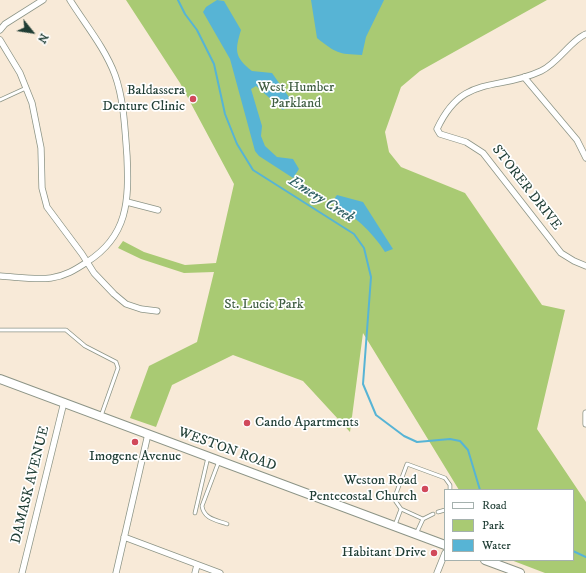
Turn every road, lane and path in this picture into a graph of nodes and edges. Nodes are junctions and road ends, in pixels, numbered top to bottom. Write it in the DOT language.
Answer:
graph roads {
  1 [pos="43,0"];
  2 [pos="70,0"];
  3 [pos="0,30"];
  4 [pos="586,34"];
  5 [pos="0,40"];
  6 [pos="524,77"];
  7 [pos="27,87"];
  8 [pos="0,100"];
  9 [pos="586,158"];
  10 [pos="127,202"];
  11 [pos="158,210"];
  12 [pos="88,262"];
  13 [pos="586,266"];
  14 [pos="0,276"];
  15 [pos="156,311"];
  16 [pos="0,330"];
  17 [pos="0,379"];
  18 [pos="64,402"];
  19 [pos="586,413"];
  20 [pos="101,416"];
  21 [pos="586,424"];
  22 [pos="148,434"];
  23 [pos="208,457"];
  24 [pos="219,461"];
  25 [pos="450,489"];
  26 [pos="400,509"];
  27 [pos="444,510"];
  28 [pos="438,512"];
  29 [pos="195,513"];
  30 [pos="434,514"];
  31 [pos="423,519"];
  32 [pos="227,524"];
  33 [pos="395,526"];
  34 [pos="416,534"];
  35 [pos="124,537"];
  36 [pos="444,545"];
  37 [pos="444,556"];
  38 [pos="489,561"];
  39 [pos="197,564"];
  40 [pos="22,573"];
  41 [pos="116,573"];
  42 [pos="196,573"];
  43 [pos="220,573"];
  44 [pos="437,573"];
  45 [pos="520,573"];
  1 -- 3 [label="street"];
  2 -- 10 [label="street"];
  4 -- 6 [label="street, STORER DRIVE"];
  5 -- 7 [label="street"];
  6 -- 9 [label="street"];
  6 -- 13 [label="street, STORER DRIVE"];
  7 -- 8 [label="lane"];
  7 -- 12 [label="street"];
  10 -- 11 [label="street"];
  10 -- 12 [label="street"];
  12 -- 14 [label="street"];
  12 -- 15 [label="street"];
  16 -- 20 [label="lane"];
  17 -- 18 [label="main road, WESTON ROAD"];
  18 -- 20 [label="main road, WESTON ROAD"];
  18 -- 40 [label="street, DAMASK AVENUE"];
  19 -- 21 [label="street"];
  20 -- 22 [label="main road, WESTON ROAD"];
  22 -- 23 [label="main road, WESTON ROAD"];
  22 -- 35 [label="street"];
  23 -- 24 [label="main road, WESTON ROAD"];
  23 -- 29 [label="lane"];
  24 -- 32 [label="lane"];
  24 -- 33 [label="main road, WESTON ROAD"];
  25 -- 26 [label="lane"];
  26 -- 31 [label="lane"];
  26 -- 33 [label="lane"];
  27 -- 28 [label="lane"];
  30 -- 31 [label="lane"];
  31 -- 34 [label="lane"];
  33 -- 34 [label="main road, WESTON ROAD"];
  34 -- 36 [label="main road, WESTON ROAD"];
  35 -- 39 [label="street"];
  35 -- 41 [label="street"];
  37 -- 44 [label="street"];
  38 -- 45 [label="main road"];
  39 -- 42 [label="street"];
  39 -- 43 [label="street"];
}
